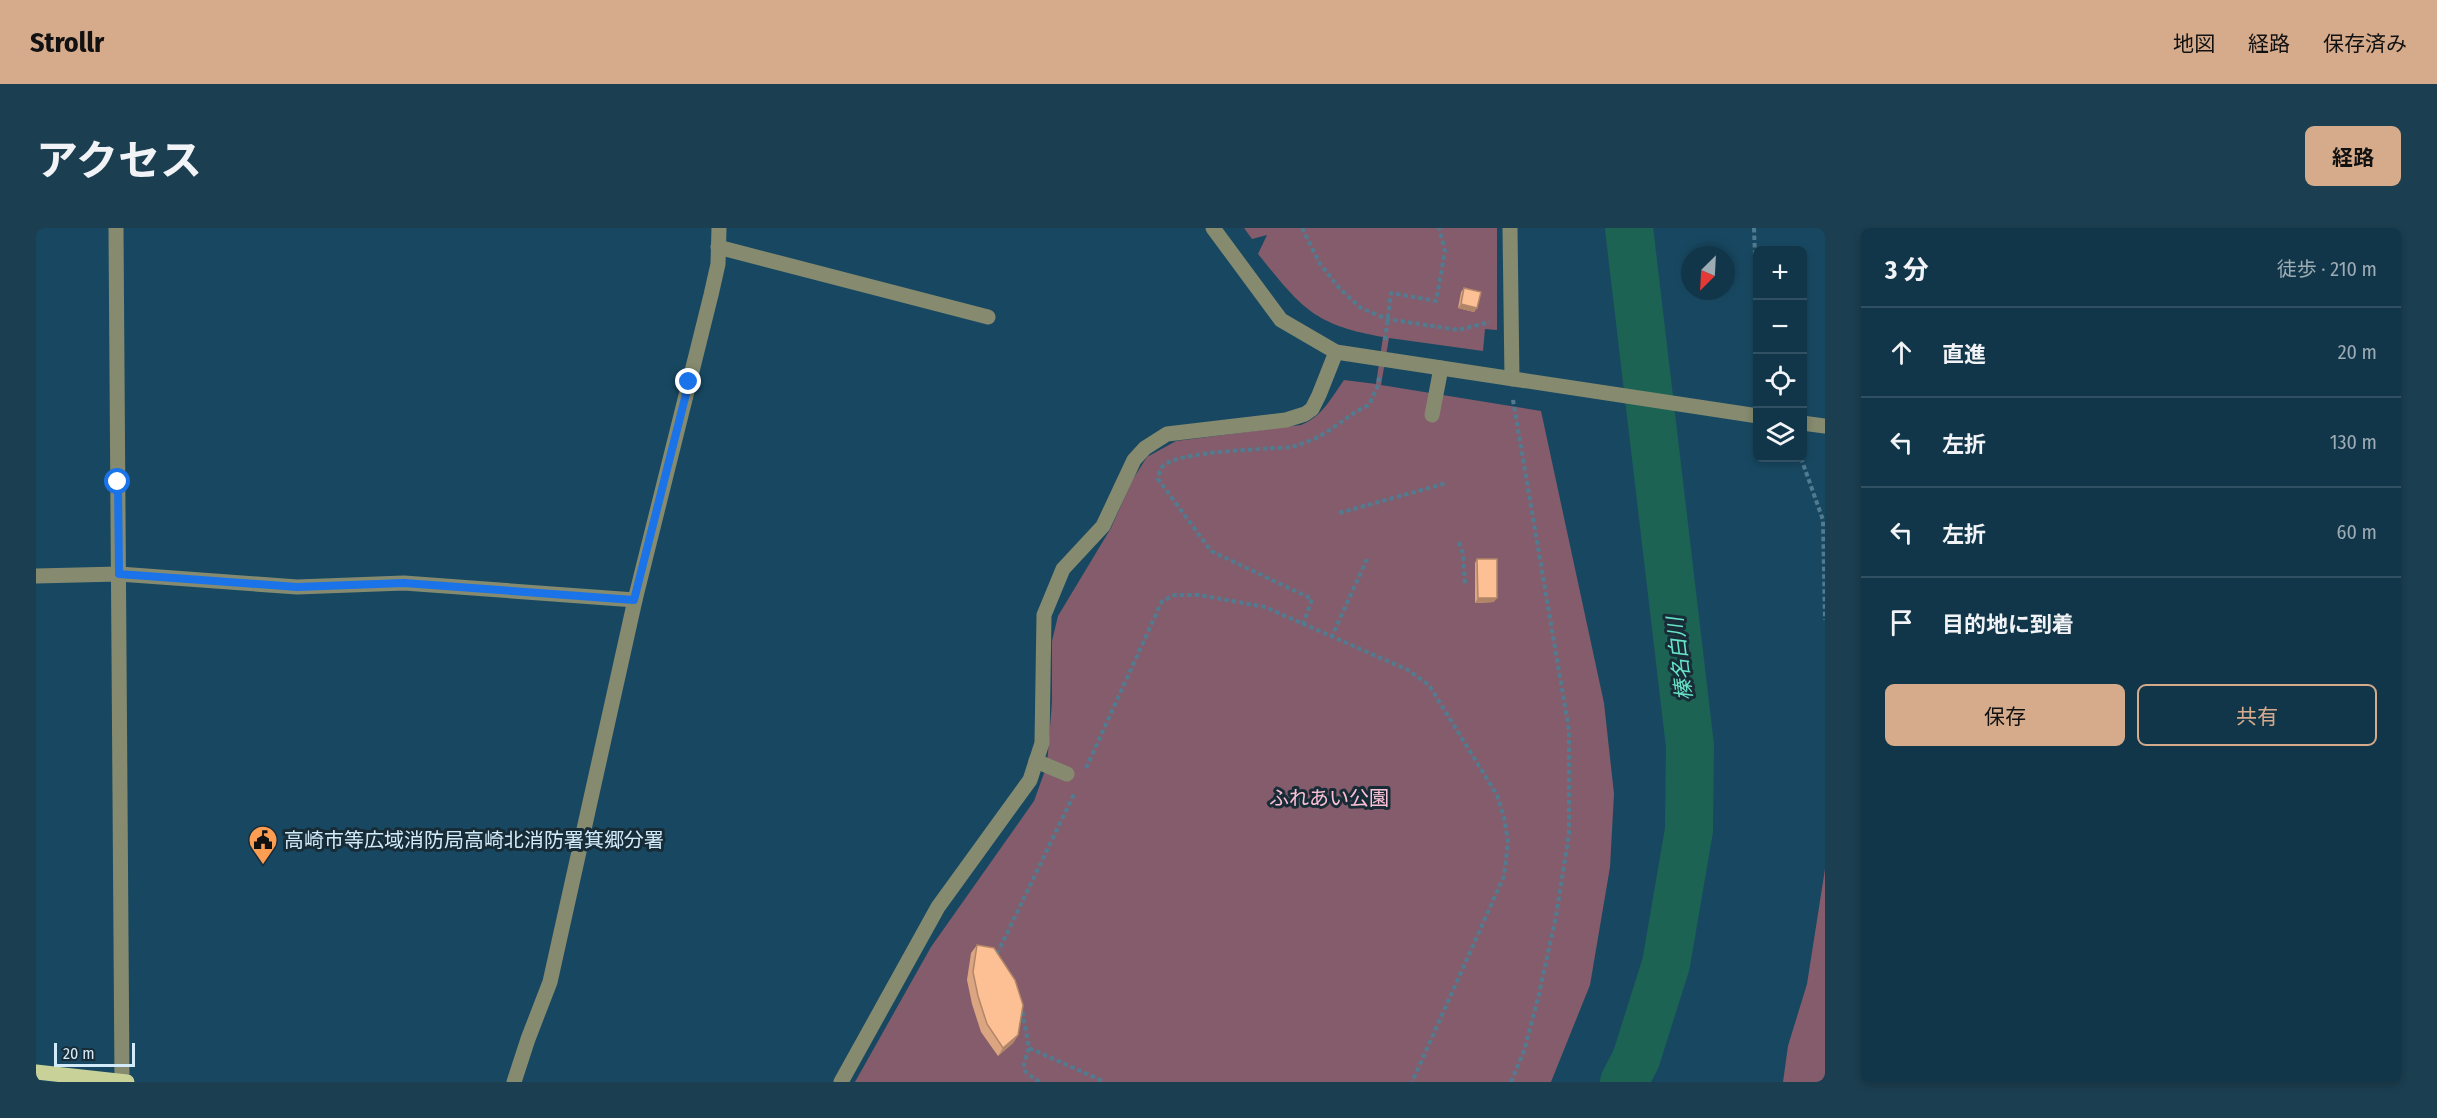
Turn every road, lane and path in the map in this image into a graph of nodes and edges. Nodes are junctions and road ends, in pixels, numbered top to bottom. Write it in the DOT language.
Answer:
graph roads {
  1 [pos="116,228"];
  2 [pos="719,228"];
  3 [pos="1213,228"];
  4 [pos="1302,228"];
  5 [pos="1439,228"];
  6 [pos="1510,228"];
  7 [pos="1754,228"];
  8 [pos="718,246"];
  9 [pos="1757,300"];
  10 [pos="988,317"];
  11 [pos="1387,319"];
  12 [pos="1491,322"];
  13 [pos="1384,344"];
  14 [pos="1336,352"];
  15 [pos="1441,368"];
  16 [pos="1379,377"];
  17 [pos="1520,380"];
  18 [pos="1513,397"];
  19 [pos="1369,405"];
  20 [pos="1432,415"];
  21 [pos="1753,415"];
  22 [pos="1286,420"];
  23 [pos="1807,424"];
  24 [pos="1825,426"];
  25 [pos="1288,436"];
  26 [pos="1802,462"];
  27 [pos="1161,467"];
  28 [pos="1447,483"];
  29 [pos="1339,513"];
  30 [pos="1460,542"];
  31 [pos="1367,559"];
  32 [pos="119,574"];
  33 [pos="36,576"];
  34 [pos="1465,584"];
  35 [pos="634,600"];
  36 [pos="1825,620"];
  37 [pos="1302,626"];
  38 [pos="1330,638"];
  39 [pos="1036,761"];
  40 [pos="1086,769"];
  41 [pos="1067,774"];
  42 [pos="1076,789"];
  43 [pos="1000,961"];
  44 [pos="1017,994"];
  45 [pos="1029,1048"];
  46 [pos="36,1072"];
  47 [pos="125,1082"];
  48 [pos="514,1082"];
  49 [pos="841,1082"];
  50 [pos="1040,1082"];
  51 [pos="1106,1082"];
  52 [pos="1412,1082"];
  53 [pos="1511,1082"];
  1 -- 32 [label="street"];
  2 -- 8 [label="street"];
  3 -- 14 [label="street"];
  4 -- 11 [label="path"];
  5 -- 11 [label="path"];
  6 -- 17 [label="street"];
  7 -- 9 [label="path"];
  8 -- 10 [label="street"];
  8 -- 35 [label="street"];
  11 -- 12 [label="path"];
  11 -- 13 [label="path"];
  14 -- 15 [label="street"];
  14 -- 22 [label="street"];
  15 -- 17 [label="street"];
  15 -- 20 [label="street"];
  16 -- 19 [label="path"];
  17 -- 21 [label="street"];
  18 -- 53 [label="path"];
  22 -- 25 [label="street"];
  22 -- 39 [label="street"];
  23 -- 24 [label="street"];
  26 -- 36 [label="path"];
  27 -- 37 [label="path"];
  28 -- 29 [label="path"];
  30 -- 34 [label="path"];
  31 -- 38 [label="path"];
  32 -- 33 [label="street"];
  32 -- 35 [label="street"];
  32 -- 47 [label="street"];
  35 -- 48 [label="street"];
  37 -- 38 [label="path"];
  37 -- 40 [label="path"];
  38 -- 52 [label="path"];
  39 -- 41 [label="street"];
  39 -- 49 [label="street"];
  42 -- 43 [label="path"];
  44 -- 45 [label="path"];
  45 -- 50 [label="path"];
  45 -- 51 [label="path"];
  46 -- 47 [label="main road"];
}
